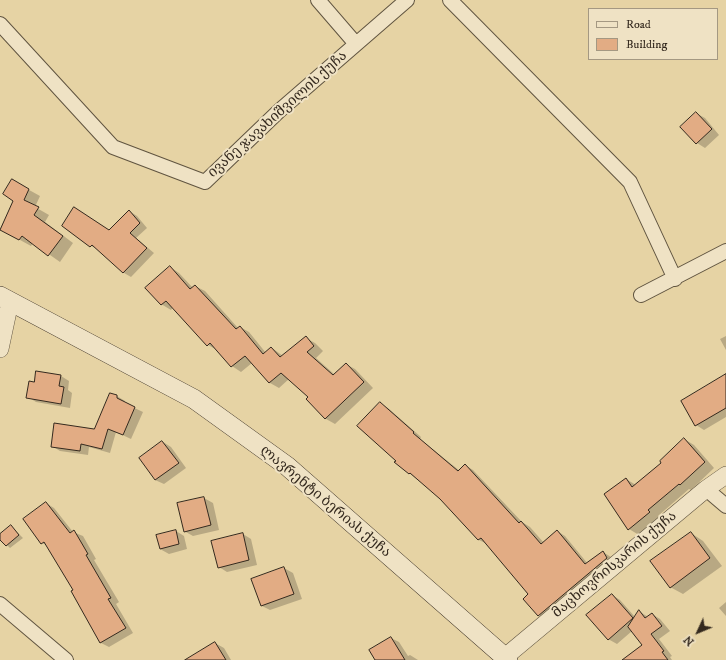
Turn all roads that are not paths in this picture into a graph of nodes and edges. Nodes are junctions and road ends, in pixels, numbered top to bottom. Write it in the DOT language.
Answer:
graph roads {
  1 [pos="318,0"];
  2 [pos="407,0"];
  3 [pos="450,0"];
  4 [pos="0,24"];
  5 [pos="356,44"];
  6 [pos="726,251"];
  7 [pos="675,279"];
  8 [pos="641,295"];
  9 [pos="5,299"];
  10 [pos="0,350"];
  11 [pos="726,475"];
  12 [pos="706,489"];
  13 [pos="726,506"];
  14 [pos="0,604"];
  15 [pos="507,659"];
  16 [pos="66,660"];
  1 -- 5 [label="street"];
  2 -- 5 [label="street, ივანე ჯავახიშვილის ქუჩა"];
  3 -- 7 [label="street"];
  4 -- 5 [label="street, ივანე ჯავახიშვილის ქუჩა"];
  6 -- 7 [label="street"];
  7 -- 8 [label="street"];
  9 -- 10 [label="street"];
  9 -- 15 [label="main road, ლავრენტი ბერიას ქუჩა"];
  11 -- 12 [label="street, მაცხოვრისკარის ქუჩა"];
  12 -- 13 [label="street"];
  12 -- 15 [label="street, მაცხოვრისკარის ქუჩა"];
  14 -- 16 [label="street"];
}
